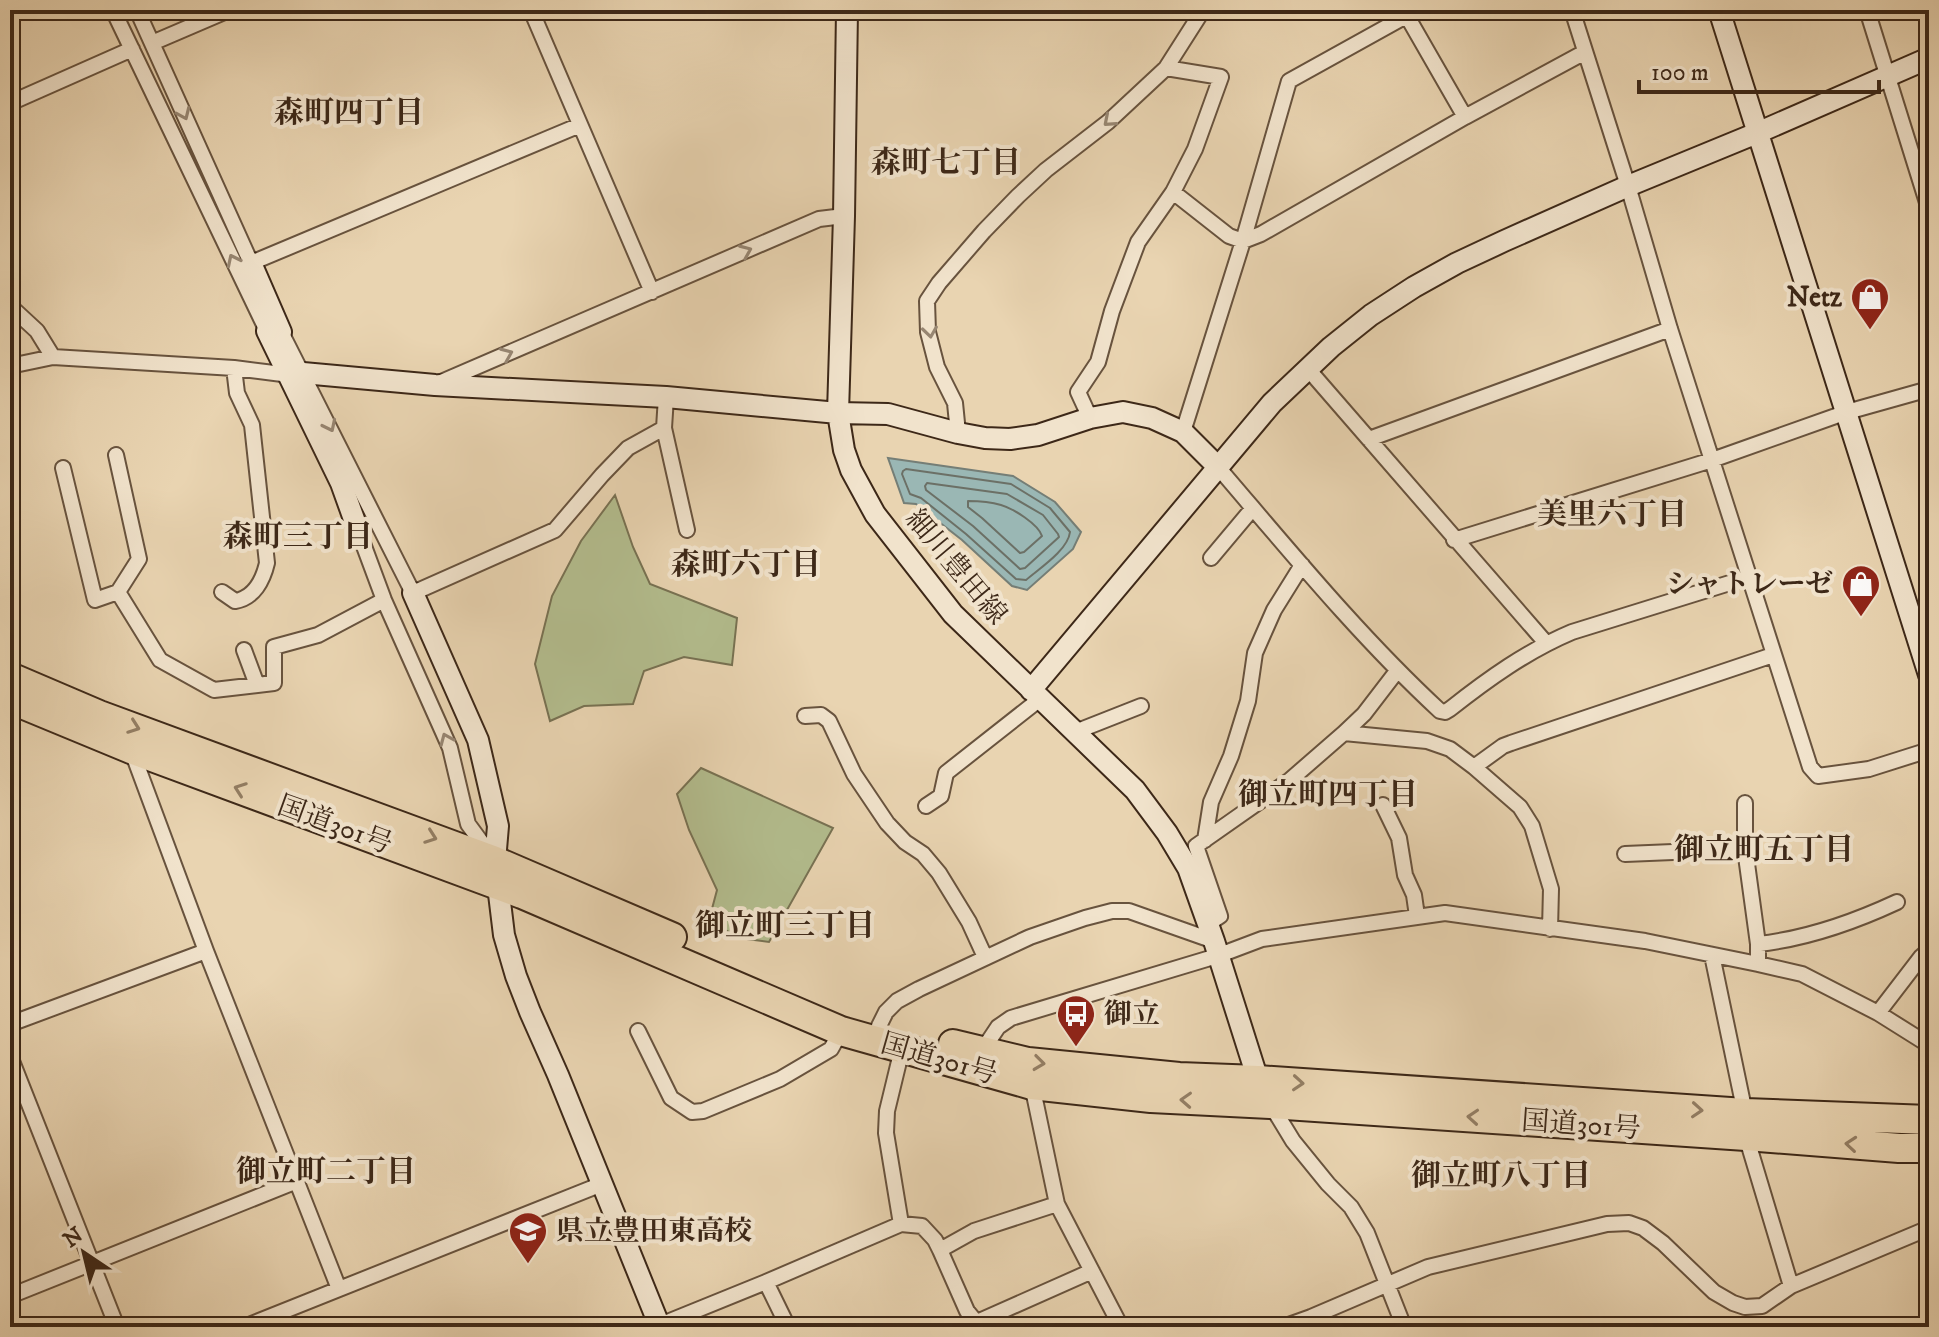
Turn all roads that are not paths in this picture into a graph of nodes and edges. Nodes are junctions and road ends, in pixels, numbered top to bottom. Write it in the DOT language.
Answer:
graph roads {
  1 [pos="113,10"];
  2 [pos="137,10"];
  3 [pos="229,10"];
  4 [pos="531,10"];
  5 [pos="847,10"];
  6 [pos="1203,10"];
  7 [pos="1572,10"];
  8 [pos="1719,10"];
  9 [pos="1867,10"];
  10 [pos="1412,13"];
  11 [pos="152,43"];
  12 [pos="132,49"];
  13 [pos="1585,52"];
  14 [pos="1929,58"];
  15 [pos="1166,68"];
  16 [pos="1888,75"];
  17 [pos="10,103"];
  18 [pos="1465,117"];
  19 [pos="580,125"];
  20 [pos="1757,133"];
  21 [pos="1628,186"];
  22 [pos="1173,192"];
  23 [pos="1929,209"];
  24 [pos="844,216"];
  25 [pos="1243,241"];
  26 [pos="251,263"];
  27 [pos="652,292"];
  28 [pos="10,306"];
  29 [pos="1670,329"];
  30 [pos="274,331"];
  31 [pos="53,357"];
  32 [pos="10,366"];
  33 [pos="234,368"];
  34 [pos="1308,369"];
  35 [pos="296,374"];
  36 [pos="435,385"];
  37 [pos="1929,389"];
  38 [pos="666,397"];
  39 [pos="1847,412"];
  40 [pos="838,413"];
  41 [pos="1090,418"];
  42 [pos="664,428"];
  43 [pos="1183,432"];
  44 [pos="958,433"];
  45 [pos="1369,439"];
  46 [pos="116,455"];
  47 [pos="1712,460"];
  48 [pos="1217,466"];
  49 [pos="63,468"];
  50 [pos="1253,508"];
  51 [pos="355,522"];
  52 [pos="687,530"];
  53 [pos="1454,540"];
  54 [pos="1211,558"];
  55 [pos="1302,565"];
  56 [pos="1749,577"];
  57 [pos="118,592"];
  58 [pos="222,592"];
  59 [pos="413,593"];
  60 [pos="384,600"];
  61 [pos="1546,643"];
  62 [pos="244,650"];
  63 [pos="1773,655"];
  64 [pos="1397,671"];
  65 [pos="1929,675"];
  66 [pos="10,677"];
  67 [pos="257,685"];
  68 [pos="1036,694"];
  69 [pos="10,699"];
  70 [pos="1141,706"];
  71 [pos="805,716"];
  72 [pos="1075,732"];
  73 [pos="1344,733"];
  74 [pos="131,749"];
  75 [pos="1929,750"];
  76 [pos="1474,767"];
  77 [pos="1745,803"];
  78 [pos="1383,805"];
  79 [pos="926,806"];
  80 [pos="1205,840"];
  81 [pos="1745,849"];
  82 [pos="1625,854"];
  83 [pos="496,873"];
  84 [pos="1897,902"];
  85 [pos="1417,916"];
  86 [pos="1550,929"];
  87 [pos="1213,940"];
  88 [pos="1758,944"];
  89 [pos="1929,950"];
  90 [pos="206,951"];
  91 [pos="1712,955"];
  92 [pos="985,957"];
  93 [pos="1758,964"];
  94 [pos="1878,1013"];
  95 [pos="10,1024"];
  96 [pos="879,1026"];
  97 [pos="638,1031"];
  98 [pos="841,1031"];
  99 [pos="1929,1045"];
  100 [pos="902,1049"];
  101 [pos="982,1051"];
  102 [pos="10,1056"];
  103 [pos="1032,1085"];
  104 [pos="1264,1092"];
  105 [pos="1929,1120"];
  106 [pos="1746,1124"];
  107 [pos="1929,1148"];
  108 [pos="297,1181"];
  109 [pos="602,1184"];
  110 [pos="1057,1204"];
  111 [pos="901,1224"];
  112 [pos="1929,1228"];
  113 [pos="940,1250"];
  114 [pos="92,1263"];
  115 [pos="1092,1271"];
  116 [pos="766,1282"];
  117 [pos="1387,1284"];
  118 [pos="1791,1286"];
  119 [pos="339,1289"];
  120 [pos="10,1296"];
  121 [pos="971,1325"];
  122 [pos="660,1326"];
  123 [pos="117,1327"];
  124 [pos="244,1327"];
  125 [pos="788,1327"];
  126 [pos="1121,1327"];
  127 [pos="1283,1327"];
  128 [pos="1404,1327"];
  1 -- 12 [label="street"];
  2 -- 11 [label="street"];
  3 -- 11 [label="street"];
  4 -- 19 [label="street"];
  5 -- 24 [label="street, 細川豊田線"];
  6 -- 15 [label="street"];
  7 -- 13 [label="street"];
  8 -- 20 [label="street"];
  9 -- 16 [label="street"];
  10 -- 18 [label="street"];
  10 -- 25 [label="street"];
  11 -- 26 [label="street, one-way"];
  12 -- 17 [label="street"];
  30 -- 12 [label="street, one-way"];
  13 -- 18 [label="street"];
  13 -- 21 [label="street"];
  14 -- 16 [label="street"];
  15 -- 22 [label="street"];
  15 -- 44 [label="street, one-way"];
  16 -- 20 [label="street"];
  16 -- 23 [label="street"];
  18 -- 25 [label="street"];
  19 -- 26 [label="street"];
  19 -- 27 [label="street"];
  20 -- 21 [label="street"];
  20 -- 39 [label="street"];
  21 -- 29 [label="street"];
  21 -- 34 [label="street"];
  22 -- 25 [label="street"];
  22 -- 41 [label="street"];
  27 -- 24 [label="street, one-way"];
  24 -- 40 [label="street, 細川豊田線"];
  25 -- 43 [label="street"];
  26 -- 30 [label="street"];
  36 -- 27 [label="street, one-way"];
  28 -- 31 [label="street"];
  29 -- 45 [label="street"];
  29 -- 47 [label="street"];
  30 -- 35 [label="street"];
  31 -- 32 [label="street"];
  31 -- 33 [label="street"];
  33 -- 35 [label="street"];
  33 -- 58 [label="street"];
  34 -- 45 [label="street"];
  34 -- 48 [label="street"];
  35 -- 36 [label="street"];
  35 -- 51 [label="street"];
  35 -- 59 [label="street, one-way"];
  36 -- 38 [label="street"];
  37 -- 39 [label="street"];
  38 -- 40 [label="street"];
  38 -- 42 [label="street"];
  39 -- 47 [label="street"];
  39 -- 65 [label="street"];
  40 -- 44 [label="street"];
  40 -- 68 [label="street, 細川豊田線"];
  41 -- 43 [label="street"];
  41 -- 44 [label="street"];
  42 -- 52 [label="street"];
  42 -- 59 [label="street"];
  43 -- 48 [label="street"];
  45 -- 53 [label="street"];
  46 -- 57 [label="street"];
  47 -- 53 [label="street"];
  47 -- 56 [label="street"];
  48 -- 50 [label="street"];
  48 -- 68 [label="street"];
  49 -- 57 [label="street"];
  50 -- 54 [label="street"];
  50 -- 55 [label="street"];
  51 -- 60 [label="street"];
  53 -- 61 [label="street"];
  55 -- 64 [label="street"];
  55 -- 80 [label="street"];
  56 -- 61 [label="street"];
  56 -- 63 [label="street"];
  57 -- 67 [label="street"];
  59 -- 83 [label="street"];
  60 -- 67 [label="street"];
  83 -- 60 [label="street, one-way"];
  61 -- 64 [label="street"];
  62 -- 67 [label="street"];
  63 -- 75 [label="street"];
  63 -- 76 [label="street"];
  64 -- 73 [label="street"];
  66 -- 83 [label="highway, 国道301号, one-way"];
  68 -- 72 [label="street, 細川豊田線"];
  68 -- 79 [label="street"];
  69 -- 74 [label="highway, 国道301号"];
  70 -- 72 [label="street"];
  71 -- 92 [label="street"];
  72 -- 87 [label="street, 細川豊田線"];
  73 -- 76 [label="street"];
  73 -- 80 [label="street"];
  83 -- 74 [label="highway, 国道301号, one-way"];
  74 -- 90 [label="street"];
  76 -- 86 [label="street"];
  77 -- 81 [label="street"];
  78 -- 85 [label="street"];
  80 -- 87 [label="street"];
  81 -- 82 [label="street"];
  81 -- 88 [label="street"];
  83 -- 96 [label="highway, 国道301号"];
  83 -- 98 [label="highway, 国道301号"];
  83 -- 109 [label="street"];
  84 -- 88 [label="street"];
  85 -- 86 [label="street"];
  85 -- 87 [label="street"];
  86 -- 91 [label="street"];
  87 -- 92 [label="street"];
  87 -- 101 [label="street"];
  87 -- 104 [label="street, 細川豊田線"];
  88 -- 93 [label="street"];
  89 -- 94 [label="street"];
  90 -- 95 [label="street"];
  90 -- 108 [label="street"];
  91 -- 93 [label="street"];
  91 -- 106 [label="street"];
  92 -- 96 [label="street"];
  93 -- 94 [label="street"];
  94 -- 99 [label="street"];
  96 -- 101 [label="highway, 国道301号"];
  97 -- 98 [label="street"];
  98 -- 100 [label="highway, 国道301号"];
  100 -- 103 [label="highway, 国道301号"];
  100 -- 111 [label="street"];
  101 -- 104 [label="highway, 国道301号, one-way"];
  102 -- 114 [label="street"];
  104 -- 103 [label="highway, 国道301号, one-way"];
  103 -- 110 [label="street"];
  104 -- 106 [label="highway, 国道301号"];
  104 -- 117 [label="street"];
  105 -- 106 [label="highway, 国道301号"];
  107 -- 106 [label="highway, 国道301号, one-way"];
  106 -- 118 [label="street"];
  108 -- 114 [label="street"];
  108 -- 119 [label="street"];
  109 -- 119 [label="street"];
  109 -- 122 [label="street"];
  110 -- 113 [label="street"];
  110 -- 115 [label="street"];
  111 -- 113 [label="street"];
  111 -- 116 [label="street"];
  112 -- 118 [label="street"];
  113 -- 121 [label="street"];
  114 -- 120 [label="street"];
  114 -- 123 [label="street"];
  115 -- 121 [label="street"];
  115 -- 126 [label="street"];
  116 -- 122 [label="street"];
  116 -- 125 [label="street"];
  117 -- 118 [label="street"];
  117 -- 127 [label="street"];
  117 -- 128 [label="street"];
  119 -- 124 [label="street"];
}
